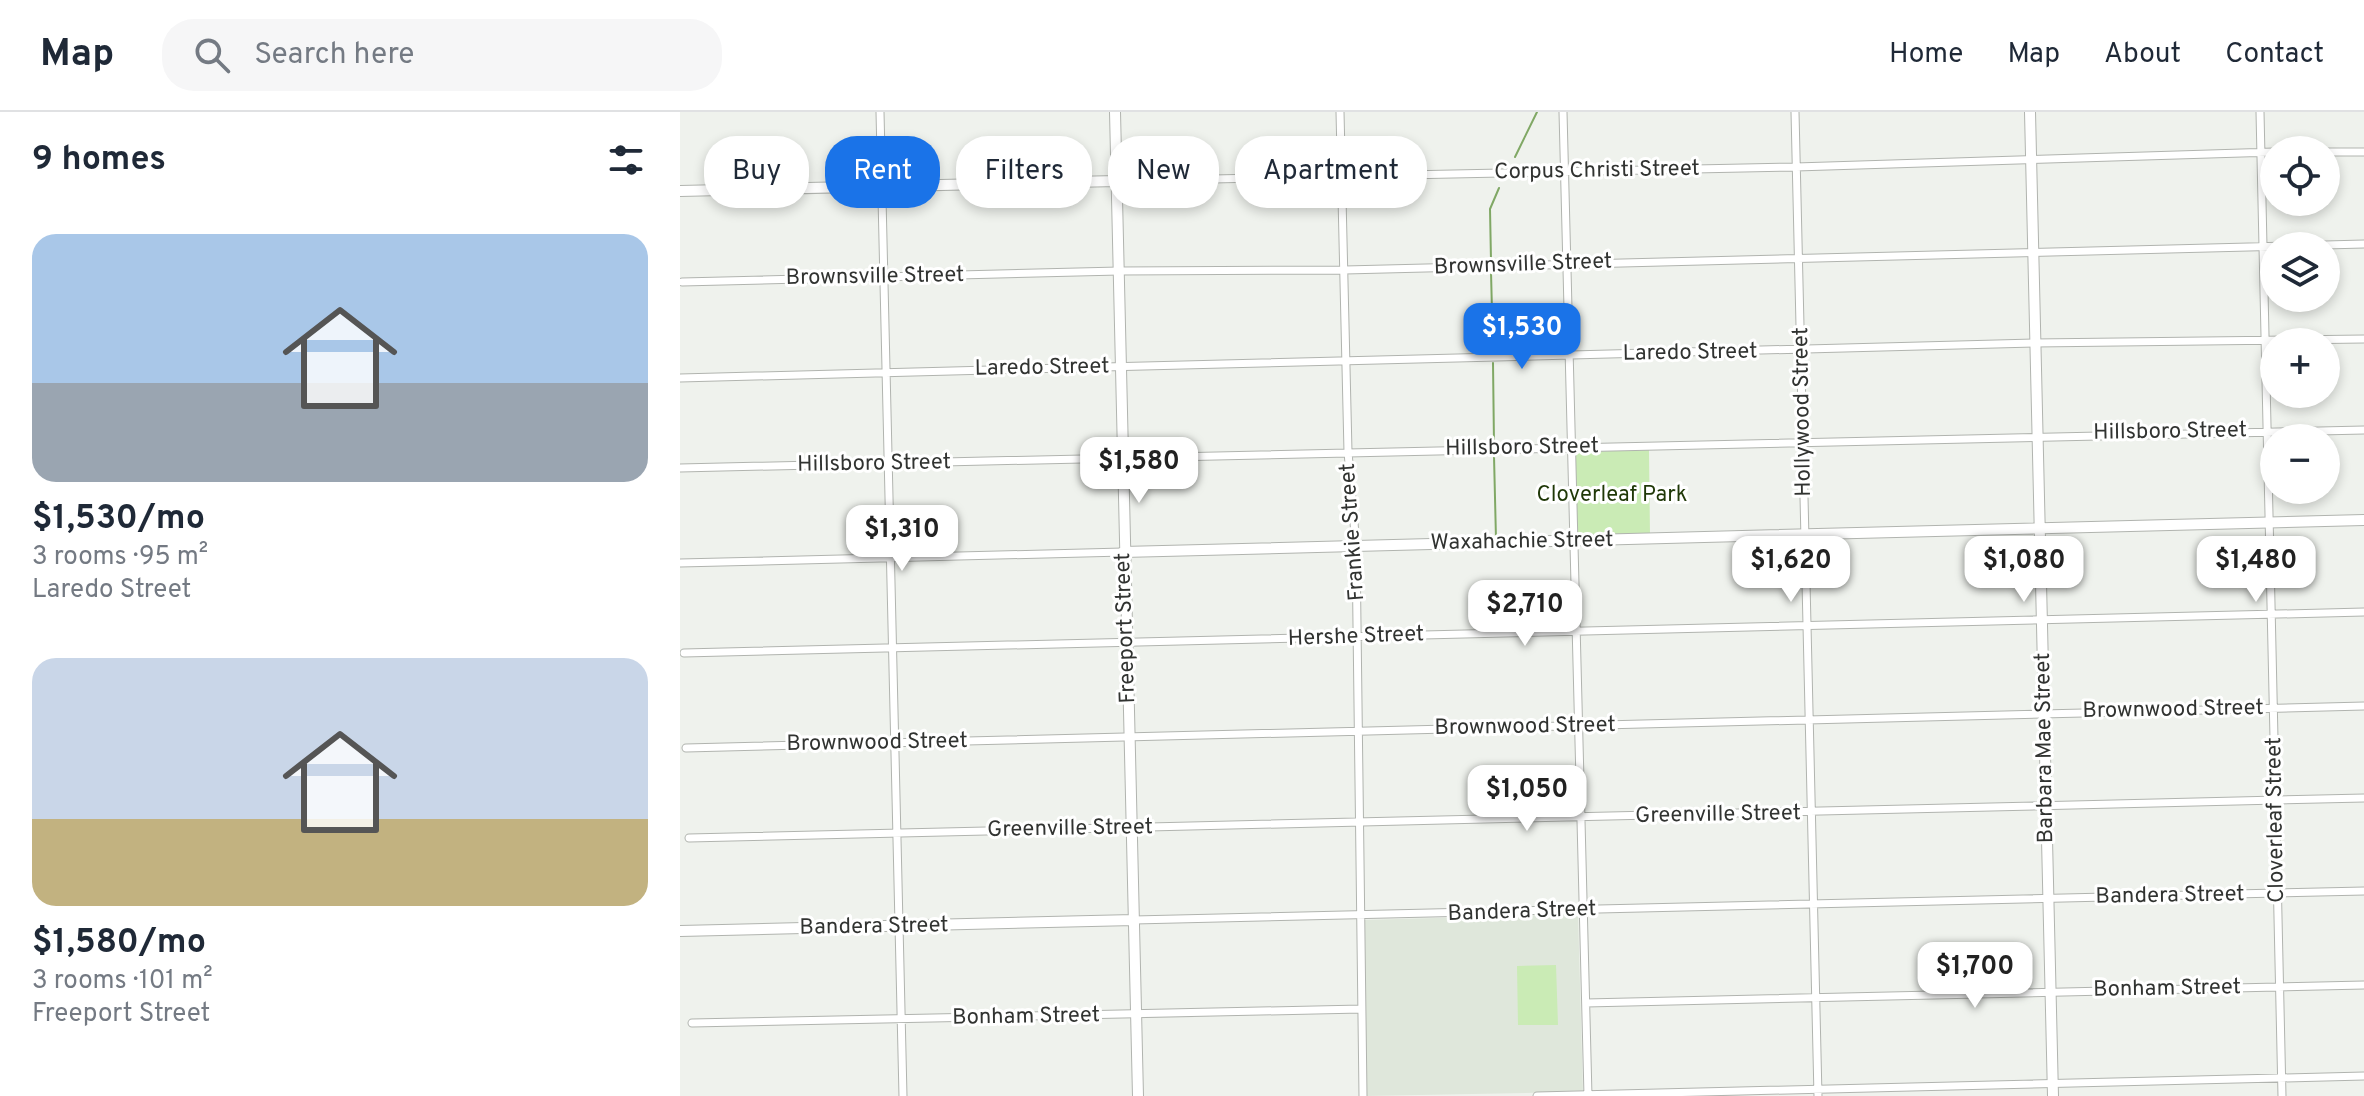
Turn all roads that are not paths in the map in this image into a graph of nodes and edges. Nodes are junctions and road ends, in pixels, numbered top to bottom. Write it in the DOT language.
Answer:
graph roads {
  1 [pos="880,112"];
  2 [pos="1115,112"];
  3 [pos="1340,112"];
  4 [pos="1563,112"];
  5 [pos="1795,112"];
  6 [pos="2030,112"];
  7 [pos="2260,112"];
  8 [pos="880,136"];
  9 [pos="1116,136"];
  10 [pos="1340,136"];
  11 [pos="2260,136"];
  12 [pos="2340,152"];
  13 [pos="2364,152"];
  14 [pos="2260,153"];
  15 [pos="2032,158"];
  16 [pos="1796,167"];
  17 [pos="1564,171"];
  18 [pos="1427,174"];
  19 [pos="1108,181"];
  20 [pos="940,186"];
  21 [pos="825,188"];
  22 [pos="680,191"];
  23 [pos="882,208"];
  24 [pos="1118,208"];
  25 [pos="1342,208"];
  26 [pos="2340,244"];
  27 [pos="2364,244"];
  28 [pos="2260,245"];
  29 [pos="2033,251"];
  30 [pos="1799,259"];
  31 [pos="1567,264"];
  32 [pos="1345,270"];
  33 [pos="1119,271"];
  34 [pos="884,277"];
  35 [pos="682,282"];
  36 [pos="2340,339"];
  37 [pos="2364,339"];
  38 [pos="2260,340"];
  39 [pos="2035,343"];
  40 [pos="1801,351"];
  41 [pos="1570,355"];
  42 [pos="1346,360"];
  43 [pos="1120,366"];
  44 [pos="886,372"];
  45 [pos="680,378"];
  46 [pos="2260,429"];
  47 [pos="2340,430"];
  48 [pos="2364,430"];
  49 [pos="2037,435"];
  50 [pos="1803,443"];
  51 [pos="1572,446"];
  52 [pos="1348,452"];
  53 [pos="1122,459"];
  54 [pos="888,463"];
  55 [pos="680,468"];
  56 [pos="2269,504"];
  57 [pos="2364,520"];
  58 [pos="2270,523"];
  59 [pos="2040,528"];
  60 [pos="1805,537"];
  61 [pos="1574,540"];
  62 [pos="1356,546"];
  63 [pos="1123,552"];
  64 [pos="891,558"];
  65 [pos="680,563"];
  66 [pos="2364,612"];
  67 [pos="2272,615"];
  68 [pos="2042,620"];
  69 [pos="1808,629"];
  70 [pos="1577,631"];
  71 [pos="1358,637"];
  72 [pos="1124,643"];
  73 [pos="893,648"];
  74 [pos="684,653"];
  75 [pos="2364,706"];
  76 [pos="2274,708"];
  77 [pos="2044,714"];
  78 [pos="1810,722"];
  79 [pos="1579,725"];
  80 [pos="1360,731"];
  81 [pos="1130,737"];
  82 [pos="895,743"];
  83 [pos="686,748"];
  84 [pos="2364,798"];
  85 [pos="2276,800"];
  86 [pos="2046,805"];
  87 [pos="1812,814"];
  88 [pos="1581,816"];
  89 [pos="1362,822"];
  90 [pos="1132,827"];
  91 [pos="897,833"];
  92 [pos="689,838"];
  93 [pos="2364,891"];
  94 [pos="2278,893"];
  95 [pos="2048,898"];
  96 [pos="1814,907"];
  97 [pos="1583,910"];
  98 [pos="1359,916"];
  99 [pos="1134,920"];
  100 [pos="899,926"];
  101 [pos="680,931"];
  102 [pos="2364,985"];
  103 [pos="2280,987"];
  104 [pos="2050,992"];
  105 [pos="1816,1000"];
  106 [pos="1586,1003"];
  107 [pos="1361,1009"];
  108 [pos="1136,1015"];
  109 [pos="901,1019"];
  110 [pos="692,1023"];
  111 [pos="2364,1076"];
  112 [pos="2282,1078"];
  113 [pos="2052,1083"];
  114 [pos="1818,1094"];
  115 [pos="1588,1095"];
  116 [pos="903,1096"];
  117 [pos="1138,1096"];
  118 [pos="1363,1096"];
  119 [pos="1537,1096"];
  120 [pos="2053,1096"];
  121 [pos="2282,1096"];
  1 -- 8 [label="street"];
  2 -- 9 [label="street, Freeport Street"];
  3 -- 10 [label="street, Frankie Street"];
  4 -- 17 [label="street"];
  5 -- 16 [label="street, Hollywood Street"];
  6 -- 15 [label="street, Barbara Mae Street"];
  7 -- 11 [label="street, Cloverleaf Street"];
  12 -- 13 [label="street"];
  14 -- 15 [label="street, Corpus Christi Street"];
  15 -- 16 [label="street, Corpus Christi Street"];
  15 -- 29 [label="street, Barbara Mae Street"];
  16 -- 17 [label="street, Corpus Christi Street"];
  16 -- 30 [label="street, Hollywood Street"];
  17 -- 18 [label="street, Corpus Christi Street"];
  17 -- 31 [label="street"];
  19 -- 20 [label="street, Corpus Christi Street"];
  21 -- 22 [label="street, Corpus Christi Street"];
  23 -- 34 [label="street"];
  24 -- 33 [label="street, Freeport Street"];
  25 -- 32 [label="street, Frankie Street"];
  26 -- 27 [label="street, Brownsville Street"];
  28 -- 29 [label="street, Brownsville Street"];
  29 -- 30 [label="street, Brownsville Street"];
  29 -- 39 [label="street, Barbara Mae Street"];
  30 -- 31 [label="street, Brownsville Street"];
  30 -- 40 [label="street, Hollywood Street"];
  31 -- 32 [label="street, Brownsville Street"];
  31 -- 41 [label="street"];
  32 -- 33 [label="street, Brownsville Street"];
  32 -- 42 [label="street, Frankie Street"];
  33 -- 34 [label="street, Brownsville Street"];
  33 -- 43 [label="street, Freeport Street"];
  34 -- 35 [label="street, Brownsville Street"];
  34 -- 44 [label="street"];
  36 -- 37 [label="street, Laredo Street"];
  38 -- 39 [label="street, Laredo Street"];
  39 -- 40 [label="street, Laredo Street"];
  39 -- 49 [label="street, Barbara Mae Street"];
  40 -- 41 [label="street, Laredo Street"];
  40 -- 50 [label="street, Hollywood Street"];
  41 -- 42 [label="street, Laredo Street"];
  41 -- 51 [label="street"];
  42 -- 43 [label="street, Laredo Street"];
  42 -- 52 [label="street, Frankie Street"];
  43 -- 44 [label="street, Laredo Street"];
  43 -- 53 [label="street, Freeport Street"];
  44 -- 45 [label="street, Laredo Street"];
  44 -- 54 [label="street"];
  46 -- 49 [label="street, Hillsboro Street"];
  47 -- 48 [label="street, Hillsboro Street"];
  49 -- 50 [label="street, Hillsboro Street"];
  49 -- 59 [label="street, Barbara Mae Street"];
  50 -- 51 [label="street, Hillsboro Street"];
  50 -- 60 [label="street, Hollywood Street"];
  51 -- 52 [label="street, Hillsboro Street"];
  51 -- 61 [label="street"];
  52 -- 53 [label="street, Hillsboro Street"];
  52 -- 62 [label="street, Frankie Street"];
  53 -- 54 [label="street, Hillsboro Street"];
  53 -- 63 [label="street, Freeport Street"];
  54 -- 55 [label="street, Hillsboro Street"];
  54 -- 64 [label="street"];
  56 -- 58 [label="street, Cloverleaf Street"];
  57 -- 58 [label="street, Waxahachie Street"];
  58 -- 59 [label="street, Waxahachie Street"];
  58 -- 67 [label="street, Cloverleaf Street"];
  59 -- 60 [label="street, Waxahachie Street"];
  59 -- 68 [label="street, Barbara Mae Street"];
  60 -- 61 [label="street, Waxahachie Street"];
  60 -- 69 [label="street, Hollywood Street"];
  61 -- 62 [label="street, Waxahachie Street"];
  61 -- 70 [label="street"];
  62 -- 63 [label="street, Waxahachie Street"];
  62 -- 71 [label="street, Frankie Street"];
  63 -- 64 [label="street, Waxahachie Street"];
  63 -- 72 [label="street, Freeport Street"];
  64 -- 65 [label="street, Waxahachie Street"];
  64 -- 73 [label="street"];
  66 -- 67 [label="street, Hershe Street"];
  67 -- 68 [label="street, Hershe Street"];
  67 -- 76 [label="street, Cloverleaf Street"];
  68 -- 69 [label="street, Hershe Street"];
  68 -- 77 [label="street, Barbara Mae Street"];
  69 -- 70 [label="street, Hershe Street"];
  69 -- 78 [label="street, Hollywood Street"];
  70 -- 71 [label="street, Hershe Street"];
  70 -- 79 [label="street"];
  71 -- 72 [label="street, Hershe Street"];
  71 -- 80 [label="street, Frankie Street"];
  72 -- 73 [label="street, Hershe Street"];
  72 -- 81 [label="street, Freeport Street"];
  73 -- 74 [label="street, Hershe Street"];
  73 -- 82 [label="street"];
  75 -- 76 [label="street, Brownwood Street"];
  76 -- 77 [label="street, Brownwood Street"];
  76 -- 85 [label="street, Cloverleaf Street"];
  77 -- 78 [label="street, Brownwood Street"];
  77 -- 86 [label="street, Barbara Mae Street"];
  78 -- 79 [label="street, Brownwood Street"];
  78 -- 87 [label="street, Hollywood Street"];
  79 -- 80 [label="street, Brownwood Street"];
  79 -- 88 [label="street"];
  80 -- 81 [label="street, Brownwood Street"];
  80 -- 89 [label="street, Frankie Street"];
  81 -- 82 [label="street, Brownwood Street"];
  81 -- 90 [label="street, Freeport Street"];
  82 -- 83 [label="street, Brownwood Street"];
  82 -- 91 [label="street"];
  84 -- 85 [label="street, Greenville Street"];
  85 -- 86 [label="street, Greenville Street"];
  85 -- 94 [label="street, Cloverleaf Street"];
  86 -- 87 [label="street, Greenville Street"];
  86 -- 95 [label="street, Barbara Mae Street"];
  87 -- 88 [label="street, Greenville Street"];
  87 -- 96 [label="street, Hollywood Street"];
  88 -- 89 [label="street, Greenville Street"];
  88 -- 97 [label="street"];
  89 -- 90 [label="street, Greenville Street"];
  89 -- 98 [label="street, Frankie Street"];
  90 -- 91 [label="street, Greenville Street"];
  90 -- 99 [label="street, Freeport Street"];
  91 -- 92 [label="street, Greenville Street"];
  91 -- 100 [label="street"];
  93 -- 94 [label="street, Bandera Street"];
  94 -- 95 [label="street, Bandera Street"];
  94 -- 103 [label="street, Cloverleaf Street"];
  95 -- 96 [label="street, Bandera Street"];
  95 -- 104 [label="street, Barbara Mae Street"];
  96 -- 97 [label="street, Bandera Street"];
  96 -- 105 [label="street, Hollywood Street"];
  97 -- 98 [label="street, Bandera Street"];
  97 -- 106 [label="street"];
  98 -- 99 [label="street, Bandera Street"];
  98 -- 107 [label="street, Frankie Street"];
  99 -- 100 [label="street, Bandera Street"];
  99 -- 108 [label="street, Freeport Street"];
  100 -- 101 [label="street, Bandera Street"];
  100 -- 109 [label="street"];
  102 -- 103 [label="street, Bonham Street"];
  103 -- 104 [label="street, Bonham Street"];
  103 -- 112 [label="street, Cloverleaf Street"];
  104 -- 105 [label="street, Bonham Street"];
  104 -- 113 [label="street, Barbara Mae Street"];
  105 -- 106 [label="street, Bonham Street"];
  105 -- 114 [label="street, Hollywood Street"];
  106 -- 115 [label="street"];
  107 -- 108 [label="street, Bonham Street"];
  107 -- 118 [label="street, Frankie Street"];
  108 -- 109 [label="street, Bonham Street"];
  108 -- 117 [label="street, Freeport Street"];
  109 -- 110 [label="street, Bonham Street"];
  109 -- 116 [label="street"];
  111 -- 112 [label="street"];
  112 -- 113 [label="street"];
  112 -- 121 [label="street, Cloverleaf Street"];
  113 -- 114 [label="street"];
  113 -- 120 [label="street, Barbara Mae Street"];
  114 -- 115 [label="street"];
  115 -- 119 [label="street"];
}
